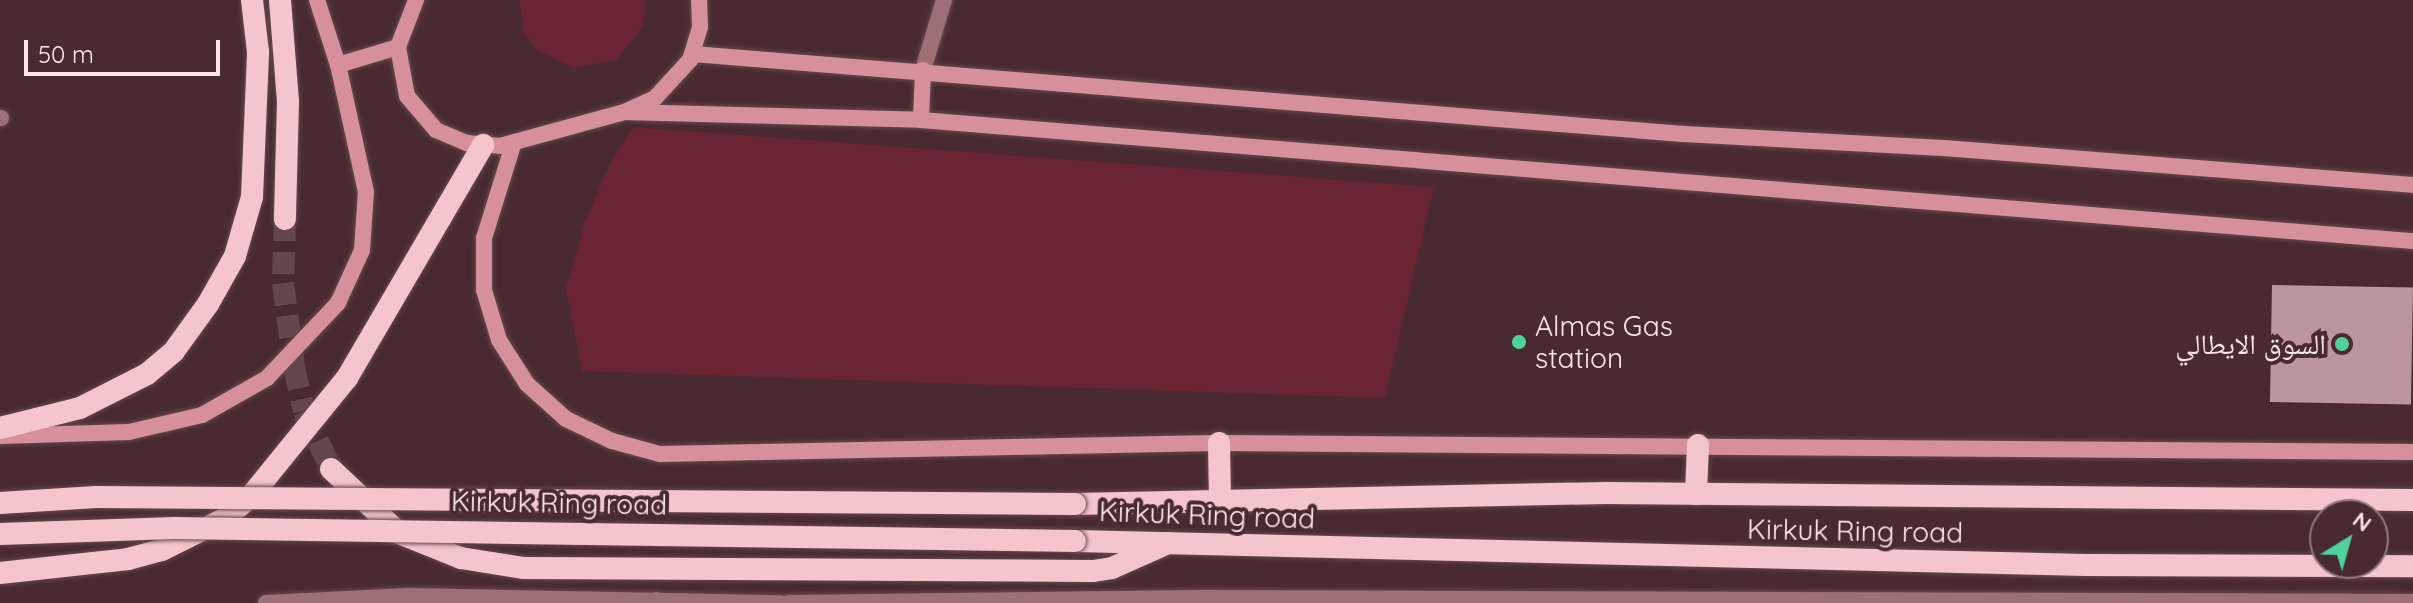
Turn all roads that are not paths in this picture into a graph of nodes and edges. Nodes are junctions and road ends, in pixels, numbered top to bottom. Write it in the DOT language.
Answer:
graph roads {
  1 [pos="252,0"];
  2 [pos="280,0"];
  3 [pos="317,0"];
  4 [pos="416,0"];
  5 [pos="699,0"];
  6 [pos="944,0"];
  7 [pos="398,47"];
  8 [pos="693,54"];
  9 [pos="338,65"];
  10 [pos="923,70"];
  11 [pos="624,112"];
  12 [pos="921,120"];
  13 [pos="483,145"];
  14 [pos="513,145"];
  15 [pos="2413,185"];
  16 [pos="285,219"];
  17 [pos="2413,241"];
  18 [pos="0,428"];
  19 [pos="0,436"];
  20 [pos="1219,443"];
  21 [pos="1698,445"];
  22 [pos="2413,452"];
  23 [pos="331,469"];
  24 [pos="1696,494"];
  25 [pos="1220,500"];
  26 [pos="2413,500"];
  27 [pos="0,503"];
  28 [pos="0,534"];
  29 [pos="1171,542"];
  30 [pos="2413,566"];
  31 [pos="0,573"];
  32 [pos="407,600"];
  33 [pos="344,601"];
  34 [pos="658,602"];
  35 [pos="2413,602"];
  36 [pos="266,603"];
  37 [pos="781,603"];
  38 [pos="789,603"];
  1 -- 18 [label="highway"];
  2 -- 16 [label="highway"];
  3 -- 9 [label="main road"];
  4 -- 7 [label="main road"];
  5 -- 8 [label="main road"];
  6 -- 10 [label="street"];
  7 -- 9 [label="main road"];
  7 -- 13 [label="main road"];
  8 -- 10 [label="main road"];
  8 -- 11 [label="main road"];
  9 -- 19 [label="main road"];
  10 -- 12 [label="main road"];
  10 -- 15 [label="main road"];
  11 -- 12 [label="main road"];
  11 -- 14 [label="main road"];
  12 -- 17 [label="main road"];
  13 -- 14 [label="main road"];
  13 -- 31 [label="highway"];
  14 -- 20 [label="main road"];
  20 -- 21 [label="main road"];
  20 -- 25 [label="highway"];
  21 -- 22 [label="main road"];
  21 -- 24 [label="highway"];
  23 -- 29 [label="highway"];
  24 -- 25 [label="highway, Kirkuk Ring road"];
  24 -- 26 [label="highway, Kirkuk Ring road"];
  25 -- 27 [label="highway, Kirkuk Ring road, bridge"];
  28 -- 29 [label="highway, Kirkuk Ring road, bridge"];
  29 -- 30 [label="highway, Kirkuk Ring road"];
  32 -- 33 [label="street"];
  32 -- 34 [label="street"];
  33 -- 36 [label="street"];
  34 -- 37 [label="street"];
  35 -- 38 [label="street"];
}
